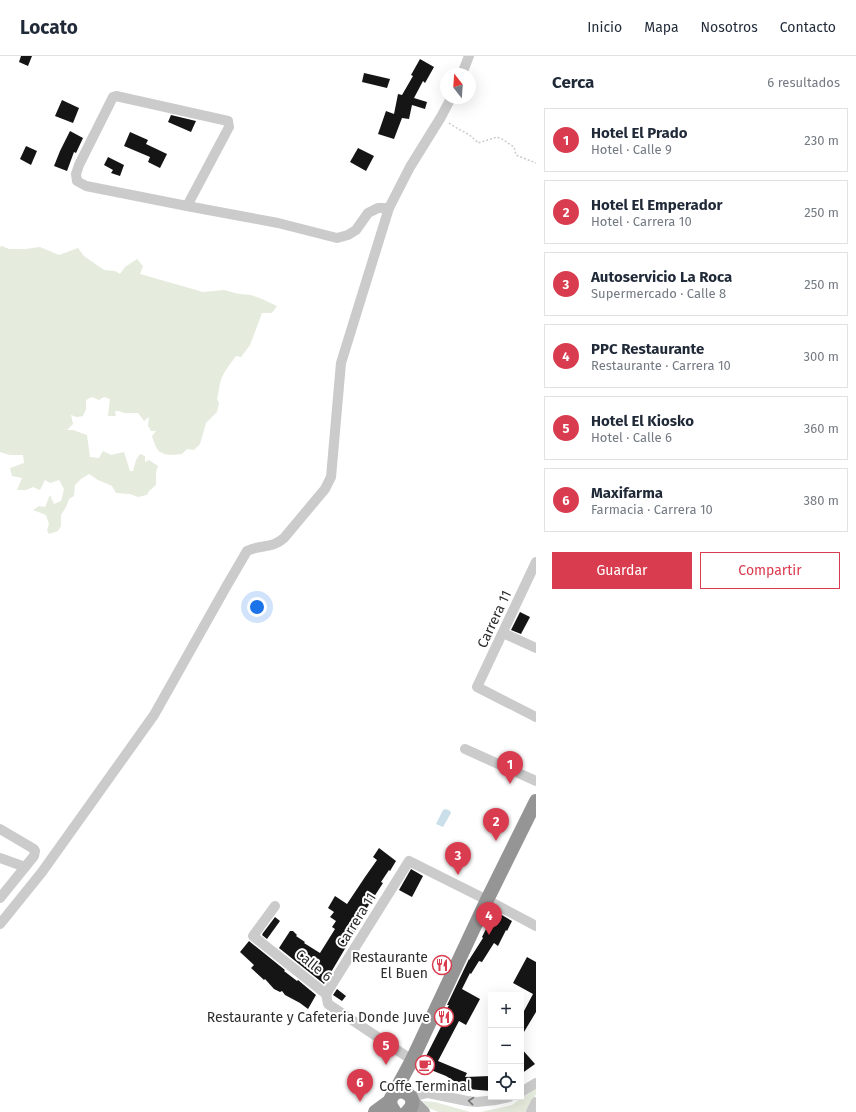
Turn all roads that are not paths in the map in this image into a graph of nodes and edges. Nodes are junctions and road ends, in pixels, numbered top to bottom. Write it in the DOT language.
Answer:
graph roads {
  1 [pos="470,56"];
  2 [pos="465,68"];
  3 [pos="448,104"];
  4 [pos="187,206"];
  5 [pos="389,208"];
  6 [pos="536,562"];
  7 [pos="503,633"];
  8 [pos="536,648"];
  9 [pos="536,717"];
  10 [pos="465,749"];
  11 [pos="536,782"];
  12 [pos="536,801"];
  13 [pos="0,830"];
  14 [pos="0,858"];
  15 [pos="25,867"];
  16 [pos="0,898"];
  17 [pos="487,900"];
  18 [pos="275,906"];
  19 [pos="0,924"];
  20 [pos="536,926"];
  21 [pos="326,994"];
  22 [pos="412,1060"];
  23 [pos="405,1073"];
  24 [pos="536,1083"];
  25 [pos="524,1090"];
  26 [pos="496,1100"];
  27 [pos="410,1101"];
  28 [pos="536,1102"];
  29 [pos="392,1103"];
  30 [pos="375,1112"];
  31 [pos="424,1112"];
  32 [pos="531,1112"];
  1 -- 2 [label="street"];
  3 -- 5 [label="street"];
  4 -- 4 [label="street"];
  4 -- 5 [label="street"];
  5 -- 19 [label="street"];
  6 -- 7 [label="street, Carrera 11"];
  7 -- 8 [label="street"];
  7 -- 9 [label="street, Carrera 11"];
  10 -- 11 [label="street"];
  12 -- 17 [label="highway"];
  13 -- 15 [label="street"];
  14 -- 15 [label="street"];
  15 -- 16 [label="street"];
  17 -- 20 [label="street"];
  17 -- 21 [label="street, Carrera 11"];
  17 -- 22 [label="highway"];
  18 -- 21 [label="street, Calle 6"];
  21 -- 22 [label="street, Calle 6"];
  22 -- 23 [label="highway"];
  23 -- 27 [label="highway"];
  23 -- 29 [label="highway"];
  24 -- 25 [label="street"];
  26 -- 27 [label="street, one-way"];
  27 -- 29 [label="highway"];
  27 -- 31 [label="main road"];
  28 -- 32 [label="street"];
  29 -- 30 [label="highway"];
}
